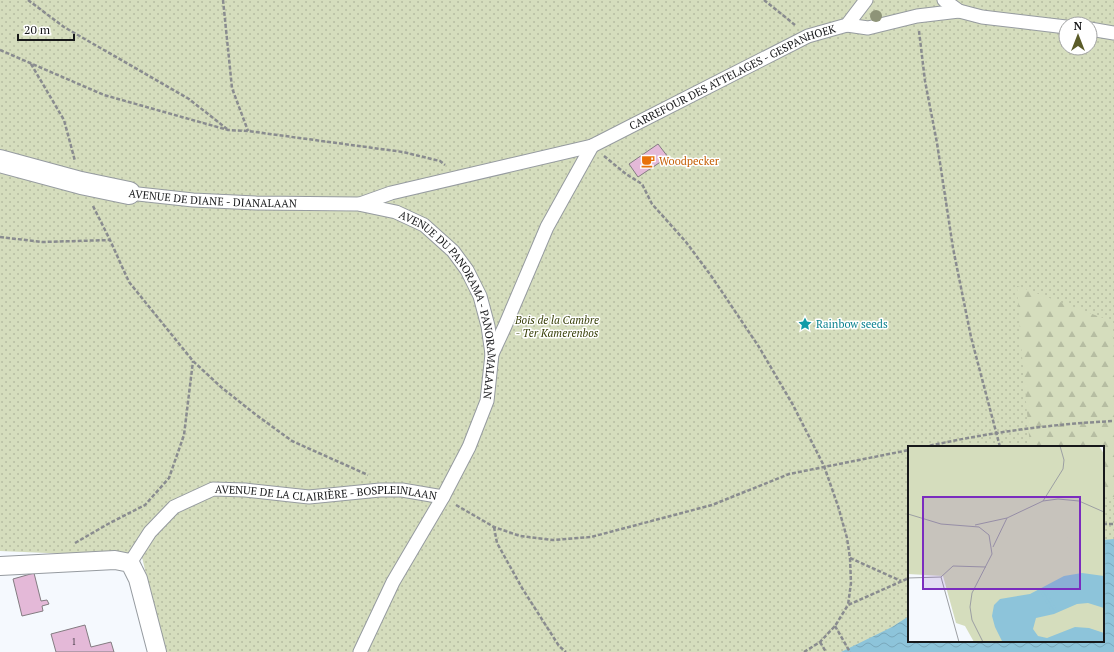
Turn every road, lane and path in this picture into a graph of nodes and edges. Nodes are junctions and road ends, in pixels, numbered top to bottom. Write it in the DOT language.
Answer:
graph roads {
  1 [pos="28,0"];
  2 [pos="223,0"];
  3 [pos="764,0"];
  4 [pos="866,0"];
  5 [pos="944,0"];
  6 [pos="959,11"];
  7 [pos="917,16"];
  8 [pos="847,25"];
  9 [pos="1058,25"];
  10 [pos="1098,30"];
  11 [pos="1114,33"];
  12 [pos="808,36"];
  13 [pos="0,50"];
  14 [pos="31,64"];
  15 [pos="228,130"];
  16 [pos="248,131"];
  17 [pos="592,146"];
  18 [pos="0,162"];
  19 [pos="462,177"];
  20 [pos="81,183"];
  21 [pos="129,193"];
  22 [pos="358,204"];
  23 [pos="0,237"];
  24 [pos="110,240"];
  25 [pos="492,354"];
  26 [pos="193,361"];
  27 [pos="1114,421"];
  28 [pos="997,432"];
  29 [pos="929,446"];
  30 [pos="1000,446"];
  31 [pos="908,450"];
  32 [pos="824,466"];
  33 [pos="372,477"];
  34 [pos="443,497"];
  35 [pos="494,527"];
  36 [pos="71,546"];
  37 [pos="850,558"];
  38 [pos="130,563"];
  39 [pos="0,566"];
  40 [pos="908,578"];
  41 [pos="901,581"];
  42 [pos="848,605"];
  43 [pos="835,626"];
  44 [pos="820,642"];
  45 [pos="157,652"];
  46 [pos="360,652"];
  47 [pos="566,652"];
  48 [pos="804,652"];
  49 [pos="826,652"];
  50 [pos="850,652"];
  1 -- 15 [label="path"];
  2 -- 16 [label="path"];
  3 -- 12 [label="path"];
  4 -- 8 [label="street, CARREFOUR DES ATTELAGES - GESPANHOEK"];
  5 -- 6 [label="street"];
  6 -- 7 [label="street"];
  6 -- 9 [label="street"];
  7 -- 8 [label="street"];
  7 -- 28 [label="path"];
  8 -- 12 [label="street, CARREFOUR DES ATTELAGES - GESPANHOEK"];
  10 -- 11 [label="street"];
  12 -- 17 [label="street, CARREFOUR DES ATTELAGES - GESPANHOEK"];
  13 -- 14 [label="path"];
  14 -- 15 [label="path"];
  14 -- 20 [label="path"];
  15 -- 16 [label="path"];
  16 -- 19 [label="path"];
  17 -- 19 [label="street, CARREFOUR DES ATTELAGES - GESPANHOEK"];
  17 -- 25 [label="street"];
  17 -- 32 [label="path"];
  18 -- 20 [label="street, AVENUE DE DIANE - DIANALAAN"];
  19 -- 22 [label="street, CARREFOUR DES ATTELAGES - GESPANHOEK"];
  20 -- 21 [label="street, AVENUE DE DIANE - DIANALAAN"];
  20 -- 24 [label="path"];
  21 -- 22 [label="street, AVENUE DE DIANE - DIANALAAN"];
  22 -- 25 [label="street, AVENUE DU PANORAMA - PANORAMALAAN"];
  23 -- 24 [label="path"];
  24 -- 26 [label="path"];
  25 -- 34 [label="street, AVENUE DU PANORAMA - PANORAMALAAN"];
  26 -- 33 [label="path"];
  26 -- 36 [label="path"];
  27 -- 28 [label="path"];
  28 -- 29 [label="path"];
  28 -- 30 [label="path"];
  31 -- 32 [label="path"];
  32 -- 35 [label="path"];
  32 -- 37 [label="path"];
  34 -- 35 [label="path"];
  34 -- 38 [label="street, AVENUE DE LA CLAIRIÈRE - BOSPLEINLAAN"];
  34 -- 46 [label="street, AVENUE DU PANORAMA - PANORAMALAAN"];
  35 -- 47 [label="path"];
  37 -- 41 [label="path"];
  37 -- 42 [label="path"];
  38 -- 39 [label="street"];
  38 -- 45 [label="street"];
  40 -- 41 [label="path"];
  41 -- 42 [label="path"];
  42 -- 43 [label="path"];
  43 -- 44 [label="path"];
  43 -- 50 [label="path"];
  44 -- 48 [label="path"];
  44 -- 49 [label="path"];
}
